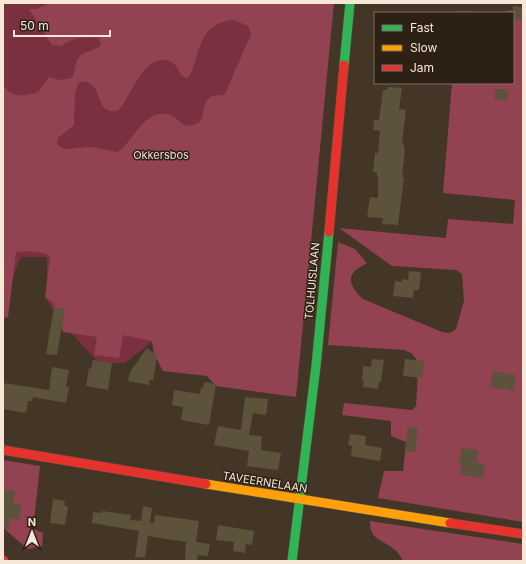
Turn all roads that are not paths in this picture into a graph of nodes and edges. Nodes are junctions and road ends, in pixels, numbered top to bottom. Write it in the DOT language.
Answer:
graph roads {
  1 [pos="350,3"];
  2 [pos="3,450"];
  3 [pos="298,500"];
  4 [pos="523,534"];
  5 [pos="292,561"];
  1 -- 3 [label="street, TOLHUISLAAN"];
  2 -- 3 [label="street, TAVEERNELAAN"];
  3 -- 4 [label="street, TAVEERNELAAN"];
  3 -- 5 [label="street, TOLHUISLAAN"];
}
